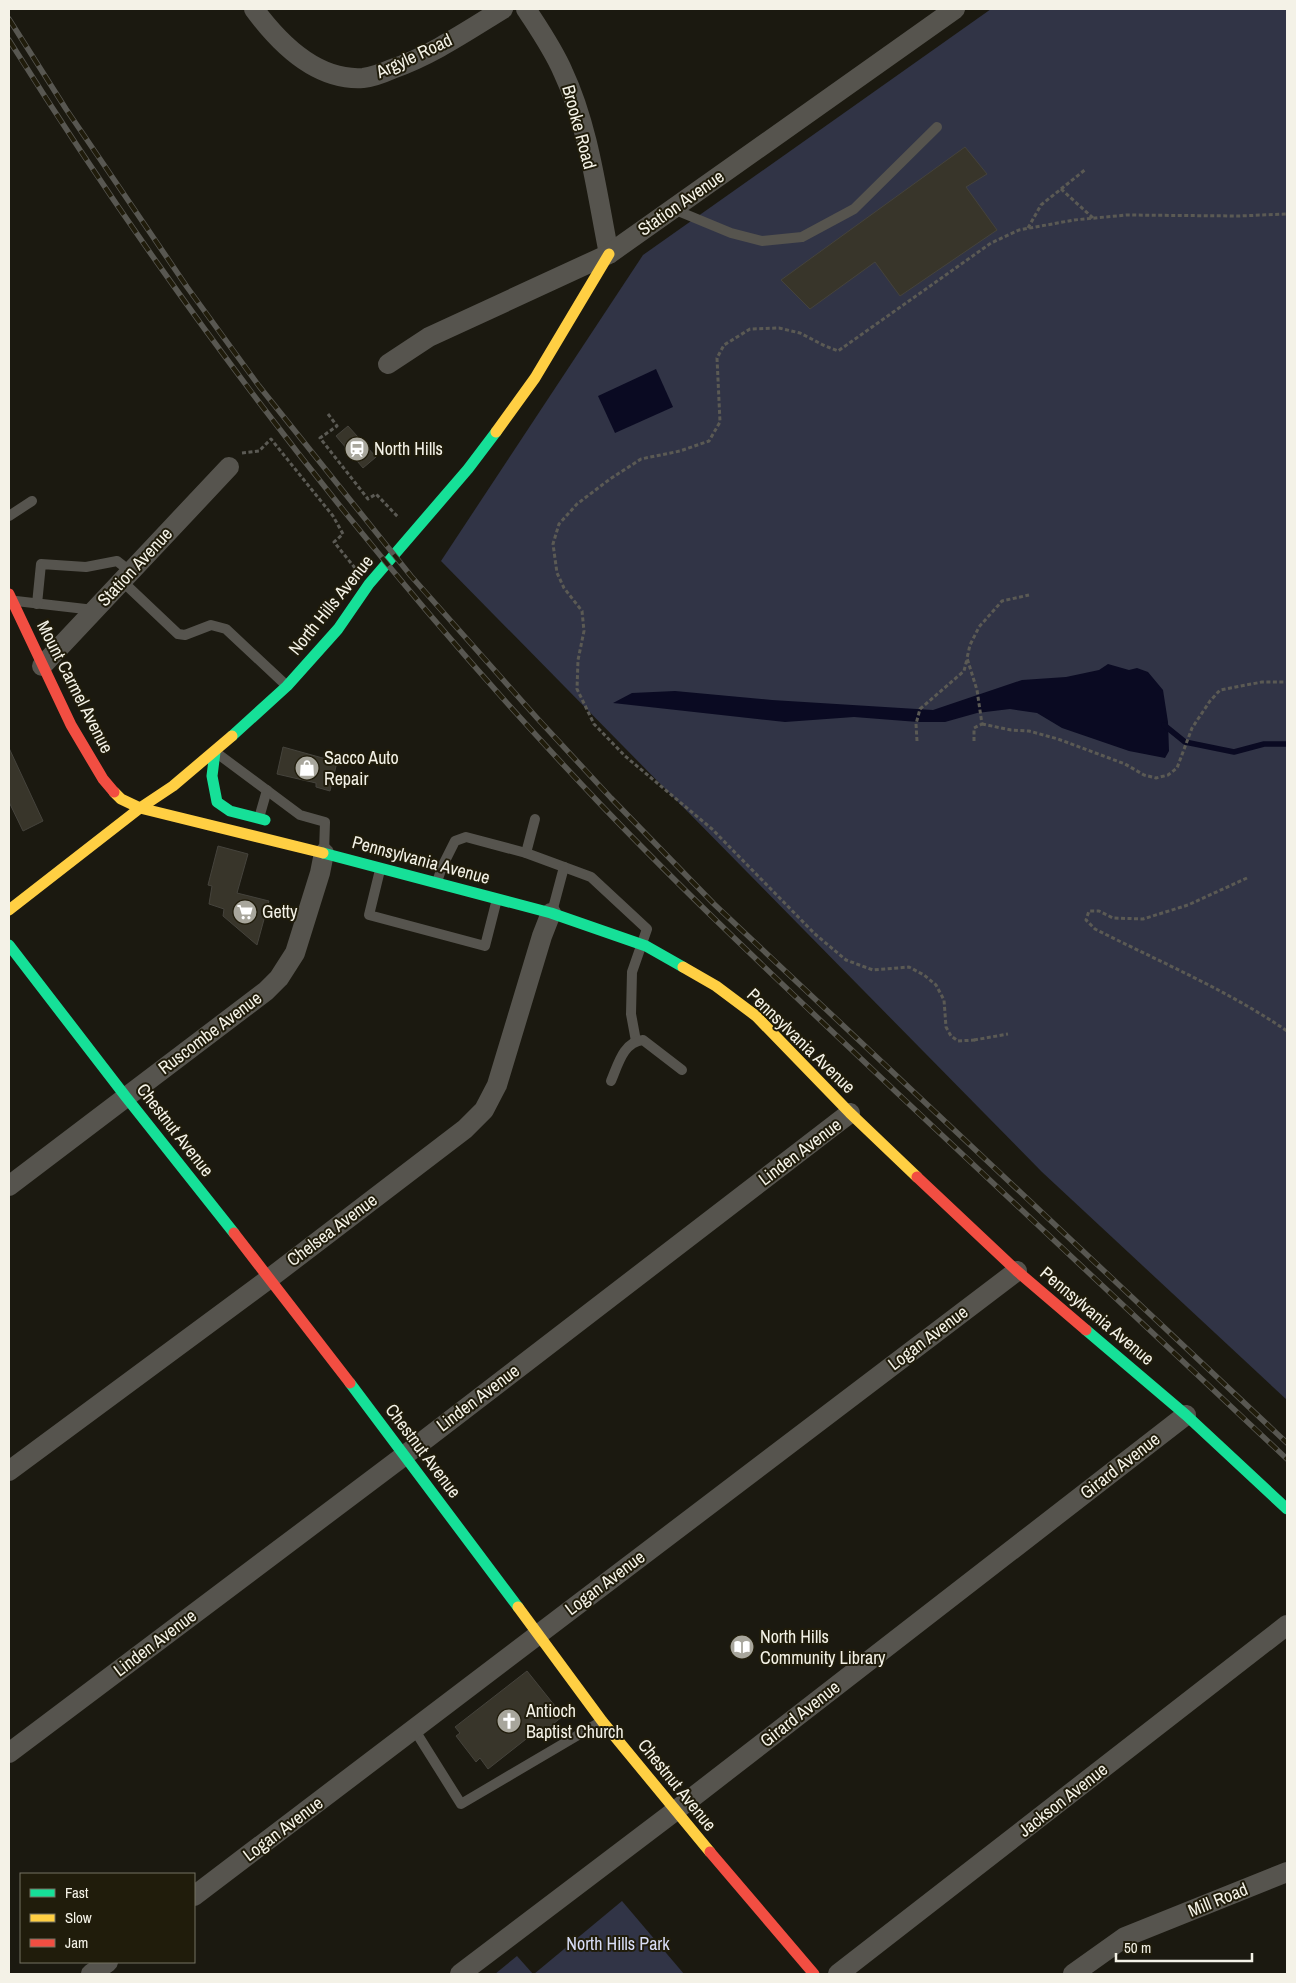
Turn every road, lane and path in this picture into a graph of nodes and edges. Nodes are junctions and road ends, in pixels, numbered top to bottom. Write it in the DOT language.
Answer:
graph roads {
  1 [pos="254,9"];
  2 [pos="503,9"];
  3 [pos="526,9"];
  4 [pos="955,9"];
  5 [pos="937,127"];
  6 [pos="1086,169"];
  7 [pos="1061,188"];
  8 [pos="672,209"];
  9 [pos="1287,214"];
  10 [pos="1093,218"];
  11 [pos="1027,229"];
  12 [pos="609,254"];
  13 [pos="388,364"];
  14 [pos="328,414"];
  15 [pos="236,460"];
  16 [pos="32,501"];
  17 [pos="9,516"];
  18 [pos="404,523"];
  19 [pos="357,570"];
  20 [pos="126,576"];
  21 [pos="1029,596"];
  22 [pos="10,597"];
  23 [pos="37,604"];
  24 [pos="94,610"];
  25 [pos="967,658"];
  26 [pos="42,666"];
  27 [pos="1287,682"];
  28 [pos="287,686"];
  29 [pos="982,724"];
  30 [pos="916,741"];
  31 [pos="974,741"];
  32 [pos="215,752"];
  33 [pos="267,790"];
  34 [pos="140,808"];
  35 [pos="258,819"];
  36 [pos="535,820"];
  37 [pos="274,823"];
  38 [pos="303,837"];
  39 [pos="324,853"];
  40 [pos="526,853"];
  41 [pos="380,868"];
  42 [pos="564,868"];
  43 [pos="1247,878"];
  44 [pos="437,882"];
  45 [pos="497,898"];
  46 [pos="9,910"];
  47 [pos="551,913"];
  48 [pos="641,944"];
  49 [pos="9,945"];
  50 [pos="1287,1031"];
  51 [pos="1008,1034"];
  52 [pos="636,1041"];
  53 [pos="682,1070"];
  54 [pos="611,1081"];
  55 [pos="126,1097"];
  56 [pos="850,1113"];
  57 [pos="9,1186"];
  58 [pos="1017,1271"];
  59 [pos="270,1278"];
  60 [pos="1186,1415"];
  61 [pos="405,1455"];
  62 [pos="9,1471"];
  63 [pos="1287,1509"];
  64 [pos="1287,1625"];
  65 [pos="538,1634"];
  66 [pos="602,1721"];
  67 [pos="414,1729"];
  68 [pos="9,1753"];
  69 [pos="675,1811"];
  70 [pos="1287,1872"];
  71 [pos="195,1895"];
  72 [pos="107,1963"];
  73 [pos="91,1974"];
  74 [pos="460,1974"];
  75 [pos="814,1974"];
  76 [pos="838,1974"];
  77 [pos="1073,1974"];
  1 -- 2 [label="street, Argyle Road"];
  3 -- 12 [label="street, Brooke Road"];
  4 -- 8 [label="street, Station Avenue"];
  5 -- 8 [label="lane"];
  6 -- 7 [label="path"];
  7 -- 10 [label="path"];
  7 -- 11 [label="path"];
  8 -- 12 [label="street, Station Avenue"];
  9 -- 10 [label="path"];
  10 -- 11 [label="path"];
  11 -- 51 [label="path"];
  12 -- 13 [label="street, Station Avenue"];
  12 -- 28 [label="street, North Hills Avenue"];
  14 -- 18 [label="path"];
  15 -- 19 [label="path"];
  15 -- 20 [label="street, Station Avenue"];
  16 -- 17 [label="lane"];
  20 -- 23 [label="lane"];
  20 -- 24 [label="street, Station Avenue"];
  20 -- 28 [label="lane"];
  21 -- 25 [label="path"];
  22 -- 23 [label="lane"];
  22 -- 26 [label="street, Mount Carmel Avenue"];
  23 -- 24 [label="lane"];
  24 -- 26 [label="street, Station Avenue"];
  25 -- 29 [label="path"];
  25 -- 30 [label="path"];
  26 -- 34 [label="street, Mount Carmel Avenue"];
  27 -- 29 [label="path"];
  28 -- 32 [label="street, North Hills Avenue"];
  29 -- 31 [label="path"];
  32 -- 33 [label="lane"];
  32 -- 34 [label="street, North Hills Avenue"];
  32 -- 35 [label="street"];
  33 -- 35 [label="lane"];
  33 -- 39 [label="lane"];
  34 -- 39 [label="street, Pennsylvania Avenue"];
  34 -- 46 [label="street, North Hills Avenue"];
  35 -- 37 [label="street"];
  36 -- 40 [label="lane"];
  38 -- 39 [label="street"];
  39 -- 41 [label="street, Pennsylvania Avenue"];
  39 -- 55 [label="street, Ruscombe Avenue"];
  40 -- 42 [label="lane"];
  40 -- 44 [label="lane"];
  41 -- 44 [label="street, Pennsylvania Avenue"];
  41 -- 45 [label="lane"];
  42 -- 47 [label="lane"];
  42 -- 48 [label="lane"];
  43 -- 50 [label="path"];
  44 -- 45 [label="street, Pennsylvania Avenue"];
  45 -- 47 [label="street, Pennsylvania Avenue"];
  47 -- 48 [label="street, Pennsylvania Avenue"];
  47 -- 59 [label="street, Chelsea Avenue"];
  48 -- 52 [label="lane"];
  48 -- 56 [label="street, Pennsylvania Avenue"];
  49 -- 55 [label="street, Chestnut Avenue"];
  52 -- 53 [label="lane"];
  52 -- 54 [label="lane"];
  55 -- 57 [label="street, Ruscombe Avenue"];
  55 -- 59 [label="street, Chestnut Avenue"];
  56 -- 58 [label="street, Pennsylvania Avenue"];
  56 -- 61 [label="street, Linden Avenue"];
  58 -- 60 [label="street, Pennsylvania Avenue"];
  58 -- 65 [label="street, Logan Avenue"];
  59 -- 61 [label="street, Chestnut Avenue"];
  59 -- 62 [label="street, Chelsea Avenue"];
  60 -- 63 [label="street, Pennsylvania Avenue"];
  60 -- 69 [label="street, Girard Avenue"];
  61 -- 65 [label="street, Chestnut Avenue"];
  61 -- 68 [label="street, Linden Avenue"];
  64 -- 76 [label="street, Jackson Avenue"];
  65 -- 66 [label="street, Chestnut Avenue"];
  65 -- 67 [label="street, Logan Avenue"];
  66 -- 67 [label="lane"];
  66 -- 69 [label="street, Chestnut Avenue"];
  67 -- 71 [label="street, Logan Avenue"];
  69 -- 74 [label="street, Girard Avenue"];
  69 -- 75 [label="street, Chestnut Avenue"];
  70 -- 77 [label="street, Mill Road"];
  72 -- 73 [label="street"];
}
